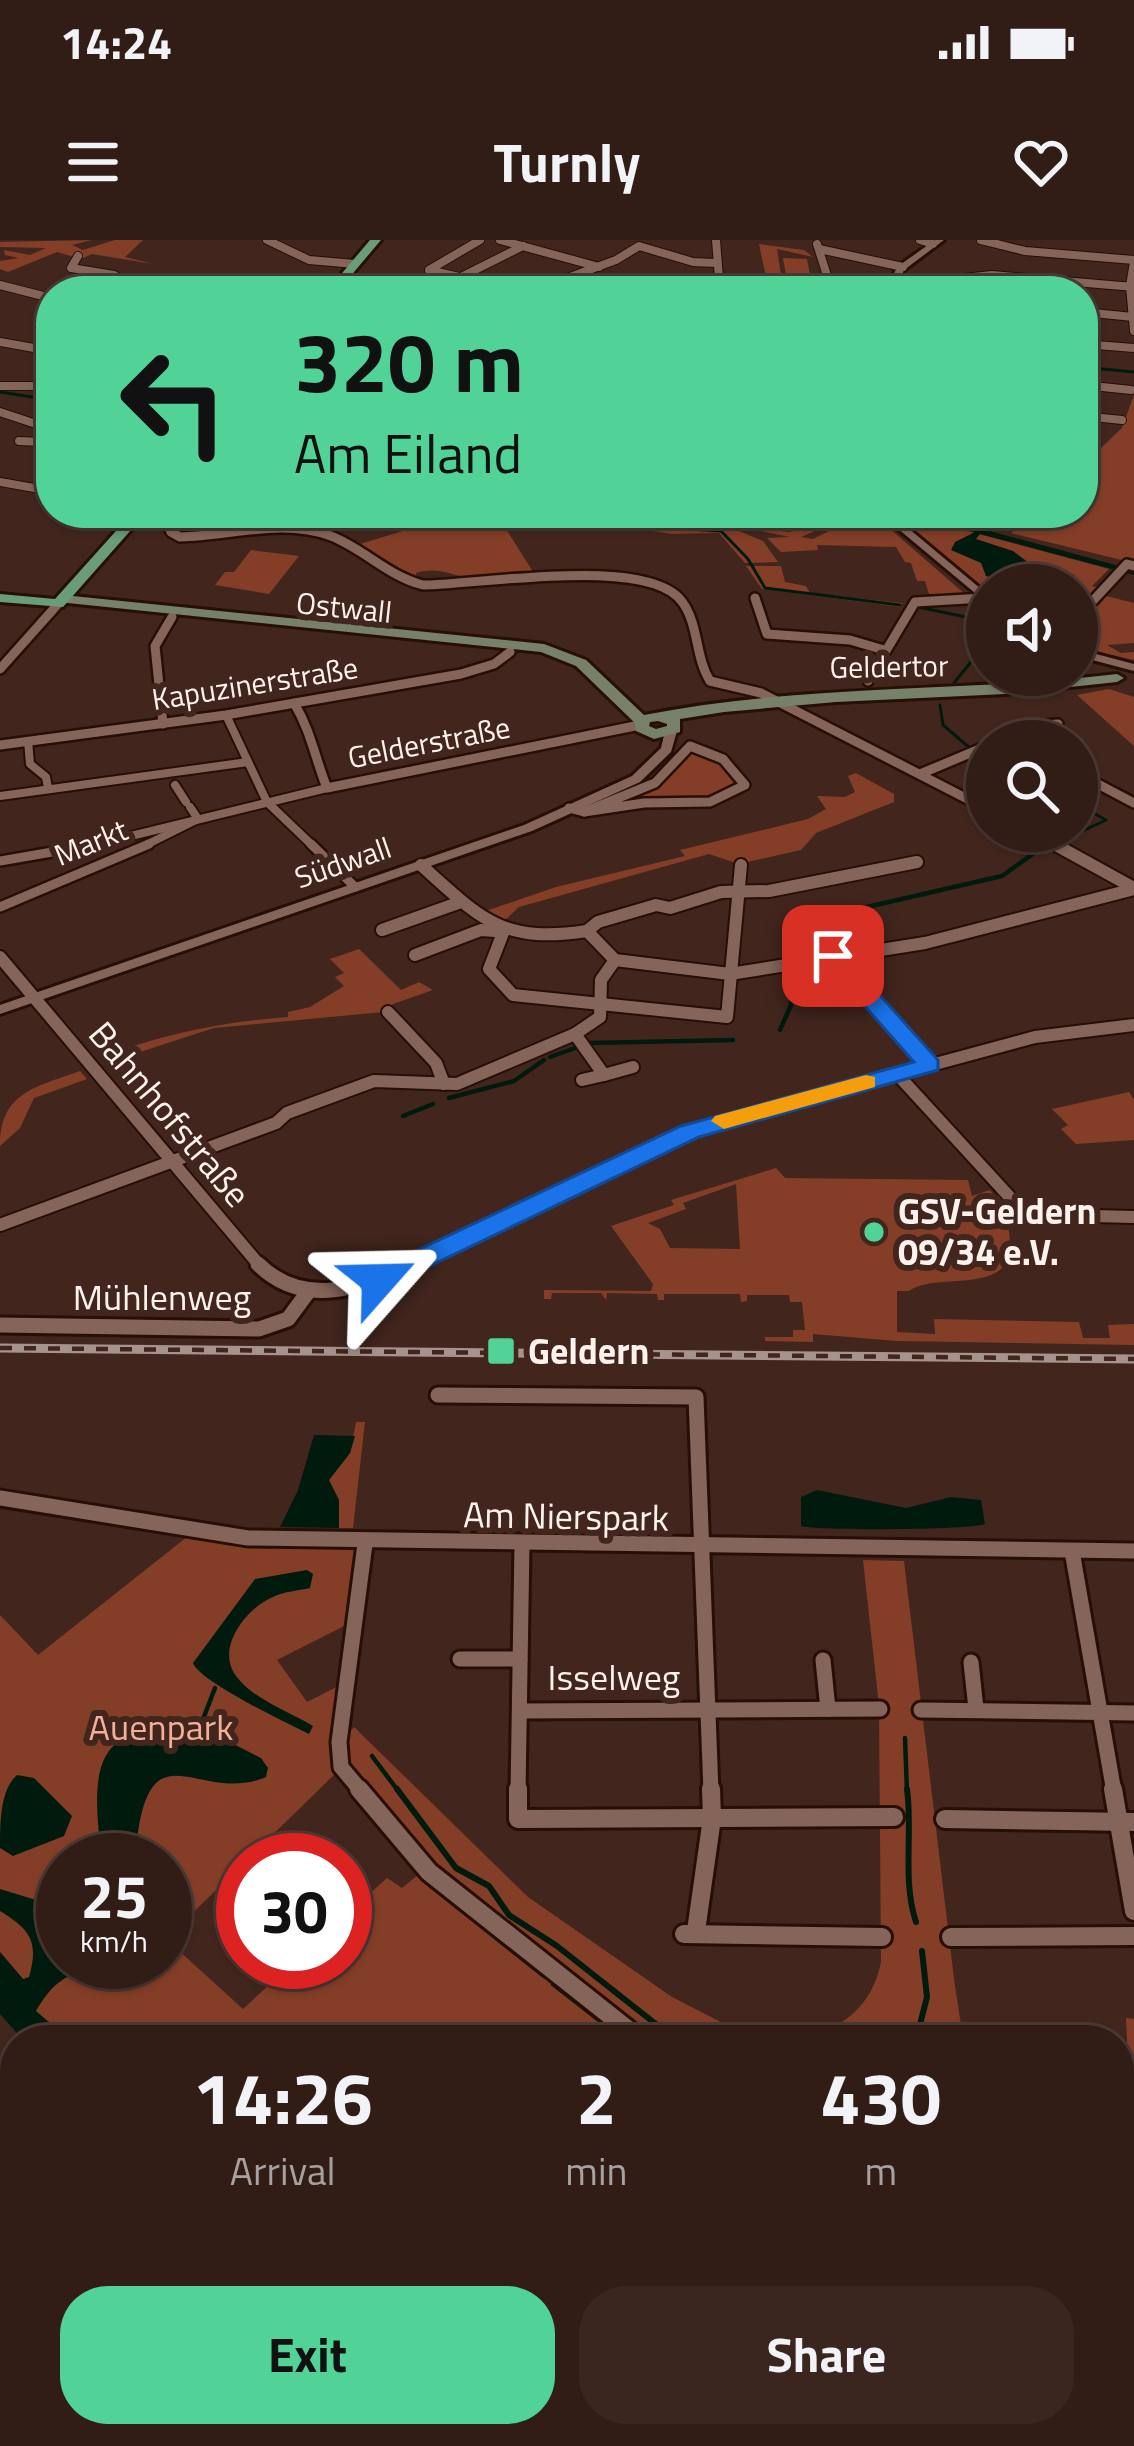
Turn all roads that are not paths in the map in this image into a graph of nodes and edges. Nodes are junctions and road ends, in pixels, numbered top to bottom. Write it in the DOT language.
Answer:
graph roads {
  1 [pos="267,240"];
  2 [pos="376,240"];
  3 [pos="479,240"];
  4 [pos="500,240"];
  5 [pos="716,240"];
  6 [pos="920,240"];
  7 [pos="981,240"];
  8 [pos="937,242"];
  9 [pos="818,244"];
  10 [pos="523,246"];
  11 [pos="78,256"];
  12 [pos="1134,261"];
  13 [pos="716,263"];
  14 [pos="355,264"];
  15 [pos="599,267"];
  16 [pos="903,267"];
  17 [pos="442,273"];
  18 [pos="116,276"];
  19 [pos="345,276"];
  20 [pos="436,276"];
  21 [pos="454,276"];
  22 [pos="460,276"];
  23 [pos="574,276"];
  24 [pos="718,276"];
  25 [pos="828,276"];
  26 [pos="898,276"];
  27 [pos="975,276"];
  28 [pos="1015,276"];
  29 [pos="1098,283"];
  30 [pos="0,285"];
  31 [pos="1132,286"];
  32 [pos="36,294"];
  33 [pos="1098,314"];
  34 [pos="1133,317"];
  35 [pos="1134,331"];
  36 [pos="2,345"];
  37 [pos="1098,345"];
  38 [pos="1134,348"];
  39 [pos="36,349"];
  40 [pos="1098,383"];
  41 [pos="0,386"];
  42 [pos="36,386"];
  43 [pos="1131,391"];
  44 [pos="0,412"];
  45 [pos="1098,418"];
  46 [pos="1122,420"];
  47 [pos="36,423"];
  48 [pos="19,441"];
  49 [pos="36,442"];
  50 [pos="0,482"];
  51 [pos="36,488"];
  52 [pos="126,528"];
  53 [pos="169,528"];
  54 [pos="265,528"];
  55 [pos="294,528"];
  56 [pos="902,528"];
  57 [pos="1126,567"];
  58 [pos="966,582"];
  59 [pos="1098,596"];
  60 [pos="0,597"];
  61 [pos="755,598"];
  62 [pos="966,600"];
  63 [pos="60,602"];
  64 [pos="173,613"];
  65 [pos="508,648"];
  66 [pos="884,650"];
  67 [pos="1098,656"];
  68 [pos="0,669"];
  69 [pos="1127,677"];
  70 [pos="868,682"];
  71 [pos="770,700"];
  72 [pos="294,703"];
  73 [pos="226,715"];
  74 [pos="163,724"];
  75 [pos="657,725"];
  76 [pos="28,741"];
  77 [pos="0,745"];
  78 [pos="966,755"];
  79 [pos="248,762"];
  80 [pos="920,774"];
  81 [pos="173,777"];
  82 [pos="1098,784"];
  83 [pos="48,788"];
  84 [pos="327,788"];
  85 [pos="0,796"];
  86 [pos="966,797"];
  87 [pos="267,802"];
  88 [pos="1134,803"];
  89 [pos="576,810"];
  90 [pos="198,820"];
  91 [pos="1068,852"];
  92 [pos="0,861"];
  93 [pos="917,862"];
  94 [pos="421,865"];
  95 [pos="741,865"];
  96 [pos="355,887"];
  97 [pos="1134,888"];
  98 [pos="740,892"];
  99 [pos="458,903"];
  100 [pos="0,907"];
  101 [pos="382,930"];
  102 [pos="587,931"];
  103 [pos="501,933"];
  104 [pos="415,955"];
  105 [pos="833,956"];
  106 [pos="0,957"];
  107 [pos="615,960"];
  108 [pos="730,974"];
  109 [pos="34,999"];
  110 [pos="597,1001"];
  111 [pos="0,1010"];
  112 [pos="388,1012"];
  113 [pos="1134,1025"];
  114 [pos="575,1034"];
  115 [pos="930,1065"];
  116 [pos="633,1067"];
  117 [pos="897,1074"];
  118 [pos="604,1075"];
  119 [pos="582,1080"];
  120 [pos="444,1084"];
  121 [pos="170,1163"];
  122 [pos="1134,1217"];
  123 [pos="0,1225"];
  124 [pos="308,1292"];
  125 [pos="0,1324"];
  126 [pos="438,1395"];
  127 [pos="0,1498"];
  128 [pos="365,1544"];
  129 [pos="522,1544"];
  130 [pos="702,1547"];
  131 [pos="1072,1550"];
  132 [pos="1134,1551"];
  133 [pos="460,1659"];
  134 [pos="520,1659"];
  135 [pos="823,1660"];
  136 [pos="970,1662"];
  137 [pos="828,1709"];
  138 [pos="880,1709"];
  139 [pos="976,1709"];
  140 [pos="708,1710"];
  141 [pos="922,1710"];
  142 [pos="520,1711"];
  143 [pos="1101,1713"];
  144 [pos="1134,1713"];
  145 [pos="894,1817"];
  146 [pos="712,1818"];
  147 [pos="945,1819"];
  148 [pos="1128,1822"];
  149 [pos="1134,1911"];
  150 [pos="951,1936"];
  151 [pos="1134,1936"];
  152 [pos="882,1937"];
  153 [pos="622,2025"];
  1 -- 14 [label="street"];
  2 -- 14 [label="main road"];
  3 -- 17 [label="street"];
  4 -- 10 [label="street"];
  5 -- 13 [label="street"];
  6 -- 8 [label="street"];
  7 -- 12 [label="street"];
  8 -- 16 [label="street"];
  9 -- 16 [label="street"];
  9 -- 25 [label="street"];
  10 -- 15 [label="street"];
  10 -- 22 [label="street"];
  11 -- 18 [label="street"];
  12 -- 31 [label="street"];
  13 -- 15 [label="street"];
  13 -- 24 [label="street"];
  14 -- 19 [label="main road"];
  15 -- 23 [label="street"];
  16 -- 26 [label="street"];
  17 -- 20 [label="street"];
  17 -- 21 [label="street"];
  27 -- 28 [label="street"];
  29 -- 31 [label="street"];
  30 -- 32 [label="street"];
  31 -- 34 [label="street"];
  33 -- 34 [label="street"];
  34 -- 35 [label="street"];
  36 -- 39 [label="street"];
  37 -- 38 [label="street"];
  40 -- 43 [label="street"];
  41 -- 42 [label="street"];
  44 -- 47 [label="street"];
  45 -- 46 [label="street"];
  48 -- 49 [label="street"];
  50 -- 51 [label="street"];
  52 -- 63 [label="main road"];
  53 -- 54 [label="street"];
  55 -- 71 [label="street"];
  56 -- 58 [label="street"];
  57 -- 59 [label="street"];
  60 -- 63 [label="main road"];
  61 -- 66 [label="street"];
  62 -- 66 [label="street"];
  63 -- 64 [label="main road, Ostwall"];
  63 -- 68 [label="street"];
  64 -- 65 [label="main road, Ostwall"];
  64 -- 74 [label="street"];
  65 -- 72 [label="street, Kapuzinerstraße"];
  65 -- 75 [label="main road, Ostwall"];
  66 -- 70 [label="street"];
  67 -- 69 [label="street"];
  69 -- 71 [label="main road, Geldertor"];
  71 -- 75 [label="main road, Geldertor"];
  71 -- 80 [label="street"];
  72 -- 73 [label="street, Kapuzinerstraße"];
  72 -- 84 [label="street"];
  73 -- 74 [label="street, Kapuzinerstraße"];
  73 -- 79 [label="street"];
  74 -- 76 [label="street, Kapuzinerstraße"];
  75 -- 84 [label="street, Gelderstraße"];
  75 -- 89 [label="street, Südwall"];
  76 -- 77 [label="street, Kapuzinerstraße"];
  76 -- 83 [label="street"];
  78 -- 80 [label="street"];
  79 -- 81 [label="street"];
  79 -- 87 [label="street"];
  80 -- 86 [label="street"];
  81 -- 83 [label="street"];
  81 -- 90 [label="street"];
  82 -- 88 [label="street"];
  83 -- 85 [label="street"];
  84 -- 87 [label="street, Gelderstraße"];
  87 -- 90 [label="street, Markt"];
  87 -- 96 [label="street"];
  89 -- 89 [label="street"];
  89 -- 94 [label="street, Südwall"];
  90 -- 92 [label="street, Markt"];
  90 -- 100 [label="street, Markt"];
  91 -- 97 [label="street"];
  93 -- 98 [label="street"];
  94 -- 96 [label="street, Südwall"];
  94 -- 99 [label="street"];
  95 -- 98 [label="street"];
  96 -- 109 [label="street, Südwall"];
  97 -- 105 [label="street"];
  98 -- 102 [label="street"];
  98 -- 108 [label="street"];
  99 -- 101 [label="street"];
  99 -- 103 [label="street"];
  102 -- 103 [label="street"];
  102 -- 107 [label="street"];
  103 -- 104 [label="street"];
  103 -- 110 [label="street"];
  105 -- 108 [label="street"];
  105 -- 115 [label="street"];
  106 -- 109 [label="street, Bahnhofstraße"];
  107 -- 108 [label="street"];
  107 -- 110 [label="street"];
  108 -- 110 [label="street"];
  109 -- 111 [label="street, Südwall"];
  109 -- 121 [label="street, Bahnhofstraße"];
  110 -- 114 [label="street"];
  112 -- 120 [label="street"];
  113 -- 115 [label="street"];
  114 -- 118 [label="street"];
  114 -- 120 [label="street"];
  115 -- 117 [label="street"];
  116 -- 118 [label="street"];
  117 -- 122 [label="street"];
  117 -- 124 [label="street"];
  118 -- 119 [label="street"];
  120 -- 121 [label="street"];
  121 -- 123 [label="street"];
  121 -- 124 [label="street, Bahnhofstraße"];
  124 -- 125 [label="street, Mühlenweg"];
  126 -- 130 [label="street"];
  127 -- 128 [label="street, Am Nierspark"];
  128 -- 129 [label="street, Am Nierspark"];
  128 -- 153 [label="street"];
  129 -- 130 [label="street, Am Nierspark"];
  129 -- 134 [label="street, Isselweg"];
  130 -- 131 [label="street, Am Nierspark"];
  130 -- 140 [label="street"];
  131 -- 132 [label="street, Am Nierspark"];
  131 -- 143 [label="street"];
  133 -- 134 [label="street, Isselweg"];
  134 -- 142 [label="street, Isselweg"];
  135 -- 137 [label="street"];
  136 -- 139 [label="street"];
  137 -- 138 [label="street, Isselweg"];
  137 -- 140 [label="street, Isselweg"];
  139 -- 141 [label="street"];
  139 -- 143 [label="street"];
  140 -- 142 [label="street, Isselweg"];
  140 -- 146 [label="street"];
  142 -- 146 [label="street, Isselweg"];
  143 -- 144 [label="street"];
  143 -- 148 [label="street"];
  145 -- 146 [label="street"];
  146 -- 152 [label="street"];
  147 -- 148 [label="street"];
  148 -- 149 [label="street"];
  150 -- 151 [label="street"];
}
